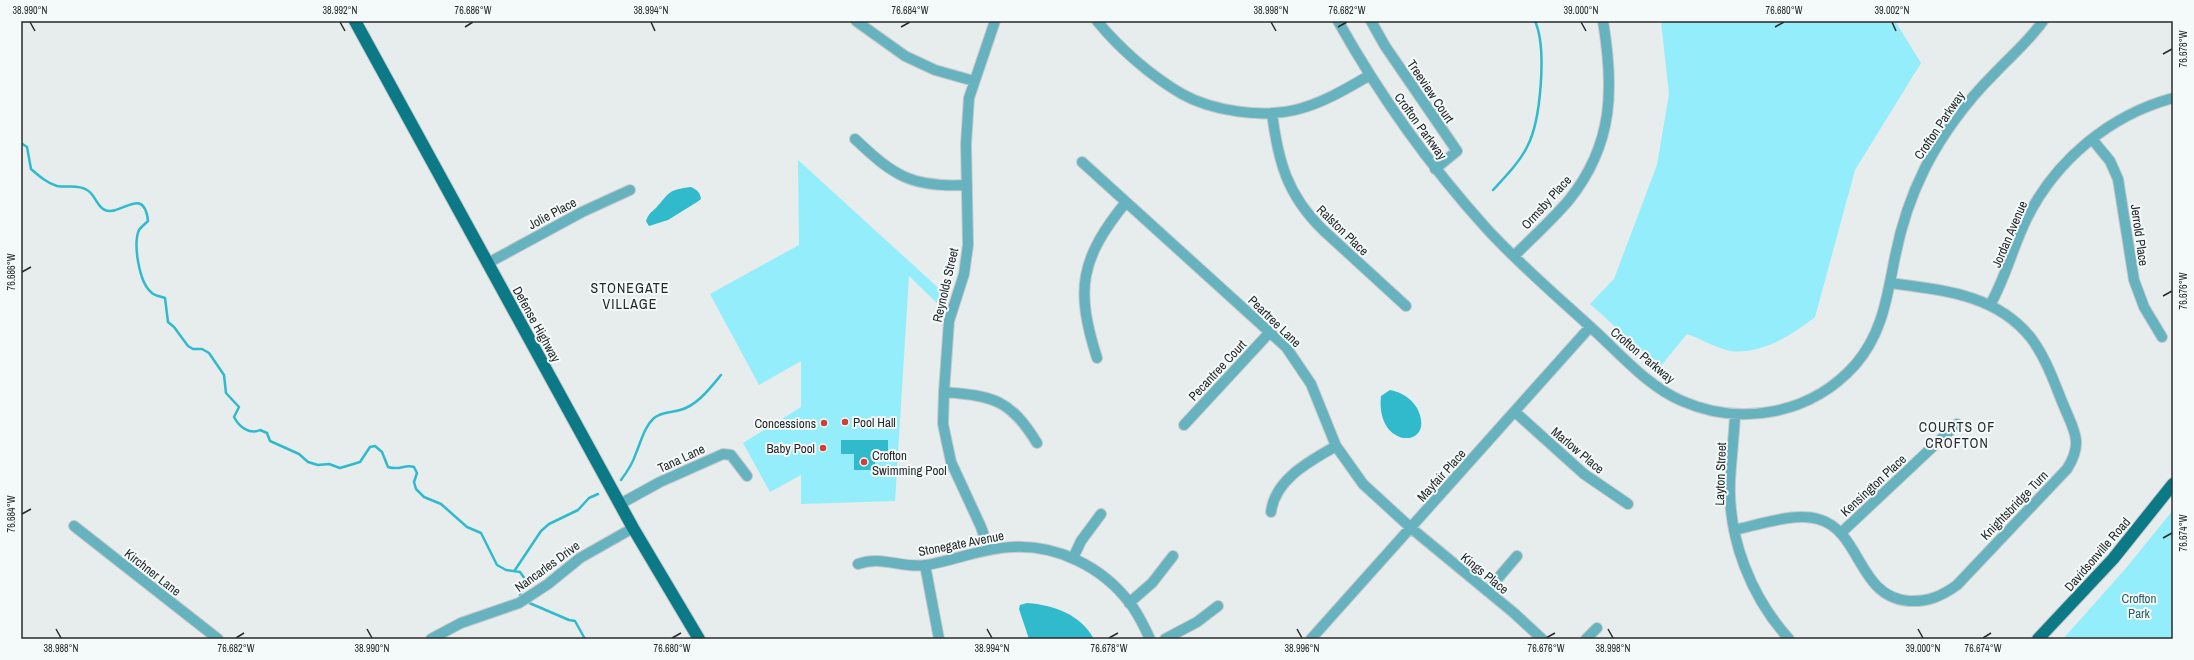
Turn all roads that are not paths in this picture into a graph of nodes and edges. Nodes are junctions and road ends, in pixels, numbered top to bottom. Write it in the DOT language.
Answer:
graph roads {
  1 [pos="354,21"];
  2 [pos="856,21"];
  3 [pos="995,21"];
  4 [pos="1097,21"];
  5 [pos="1338,21"];
  6 [pos="1371,21"];
  7 [pos="1603,21"];
  8 [pos="2043,21"];
  9 [pos="1370,75"];
  10 [pos="974,81"];
  11 [pos="2173,98"];
  12 [pos="1272,113"];
  13 [pos="2092,138"];
  14 [pos="855,139"];
  15 [pos="1082,162"];
  16 [pos="1435,169"];
  17 [pos="967,185"];
  18 [pos="630,190"];
  19 [pos="1126,202"];
  20 [pos="1514,256"];
  21 [pos="488,263"];
  22 [pos="1890,283"];
  23 [pos="1990,305"];
  24 [pos="1406,306"];
  25 [pos="1590,327"];
  26 [pos="1270,332"];
  27 [pos="2162,337"];
  28 [pos="1097,358"];
  29 [pos="944,392"];
  30 [pos="1515,412"];
  31 [pos="1736,415"];
  32 [pos="1957,424"];
  33 [pos="1184,426"];
  34 [pos="1037,443"];
  35 [pos="1336,446"];
  36 [pos="747,476"];
  37 [pos="2173,484"];
  38 [pos="620,504"];
  39 [pos="1628,504"];
  40 [pos="1271,512"];
  41 [pos="1101,514"];
  42 [pos="74,526"];
  43 [pos="633,528"];
  44 [pos="1411,528"];
  45 [pos="1734,530"];
  46 [pos="1842,532"];
  47 [pos="989,550"];
  48 [pos="1173,556"];
  49 [pos="1518,556"];
  50 [pos="1073,558"];
  51 [pos="858,564"];
  52 [pos="925,565"];
  53 [pos="1487,591"];
  54 [pos="1129,603"];
  55 [pos="1218,606"];
  56 [pos="1597,628"];
  57 [pos="218,639"];
  58 [pos="431,639"];
  59 [pos="699,639"];
  60 [pos="939,639"];
  61 [pos="1150,639"];
  62 [pos="1165,639"];
  63 [pos="1311,639"];
  64 [pos="1542,639"];
  65 [pos="1586,639"];
  66 [pos="1788,639"];
  67 [pos="2038,639"];
  1 -- 21 [label="main road, Defense Highway"];
  2 -- 10 [label="street"];
  3 -- 10 [label="street, Reynolds Street"];
  4 -- 12 [label="street"];
  5 -- 9 [label="street, Crofton Parkway"];
  6 -- 16 [label="street, Treeview Court"];
  7 -- 20 [label="street, Ormsby Place"];
  8 -- 22 [label="street, Crofton Parkway"];
  9 -- 12 [label="street"];
  9 -- 16 [label="street, Crofton Parkway"];
  10 -- 17 [label="street, Reynolds Street"];
  11 -- 13 [label="street, Jordan Avenue"];
  12 -- 24 [label="street, Ralston Place"];
  13 -- 23 [label="street, Jordan Avenue"];
  13 -- 27 [label="street, Jerrold Place"];
  14 -- 17 [label="street"];
  15 -- 19 [label="street, Peartree Lane"];
  16 -- 20 [label="street, Crofton Parkway"];
  17 -- 29 [label="street, Reynolds Street"];
  18 -- 21 [label="street, Jolie Place"];
  19 -- 26 [label="street, Peartree Lane"];
  19 -- 28 [label="street"];
  20 -- 25 [label="street, Crofton Parkway"];
  21 -- 38 [label="main road, Defense Highway"];
  22 -- 23 [label="street, Knightsbridge Turn"];
  22 -- 31 [label="street, Crofton Parkway"];
  23 -- 46 [label="street, Knightsbridge Turn"];
  25 -- 30 [label="street, Mayfair Place"];
  25 -- 31 [label="street, Crofton Parkway"];
  26 -- 33 [label="street, Pecantree Court"];
  26 -- 35 [label="street, Peartree Lane"];
  29 -- 34 [label="street"];
  29 -- 47 [label="street, Reynolds Street"];
  30 -- 39 [label="street, Marlow Place"];
  30 -- 44 [label="street, Mayfair Place"];
  31 -- 45 [label="street, Layton Street"];
  32 -- 46 [label="street, Kensington Place"];
  35 -- 40 [label="street"];
  35 -- 44 [label="street, Peartree Lane"];
  36 -- 38 [label="street, Tana Lane"];
  37 -- 67 [label="main road, Davidsonville Road"];
  38 -- 43 [label="main road, Defense Highway"];
  41 -- 50 [label="street"];
  42 -- 57 [label="street, Kirchner Lane"];
  43 -- 58 [label="street, Nancarles Drive"];
  43 -- 59 [label="main road, Defense Highway"];
  44 -- 53 [label="street, Kings Place"];
  44 -- 63 [label="street, Mayfair Place"];
  45 -- 46 [label="street"];
  45 -- 66 [label="street, Layton Street"];
  47 -- 50 [label="street, Stonegate Avenue"];
  47 -- 52 [label="street, Stonegate Avenue"];
  48 -- 54 [label="street"];
  49 -- 53 [label="street"];
  50 -- 54 [label="street, Stonegate Avenue"];
  51 -- 52 [label="street, Stonegate Avenue"];
  52 -- 60 [label="street"];
  53 -- 64 [label="street, Kings Place"];
  54 -- 61 [label="street, Stonegate Avenue"];
  55 -- 62 [label="street"];
  56 -- 65 [label="street"];
}
